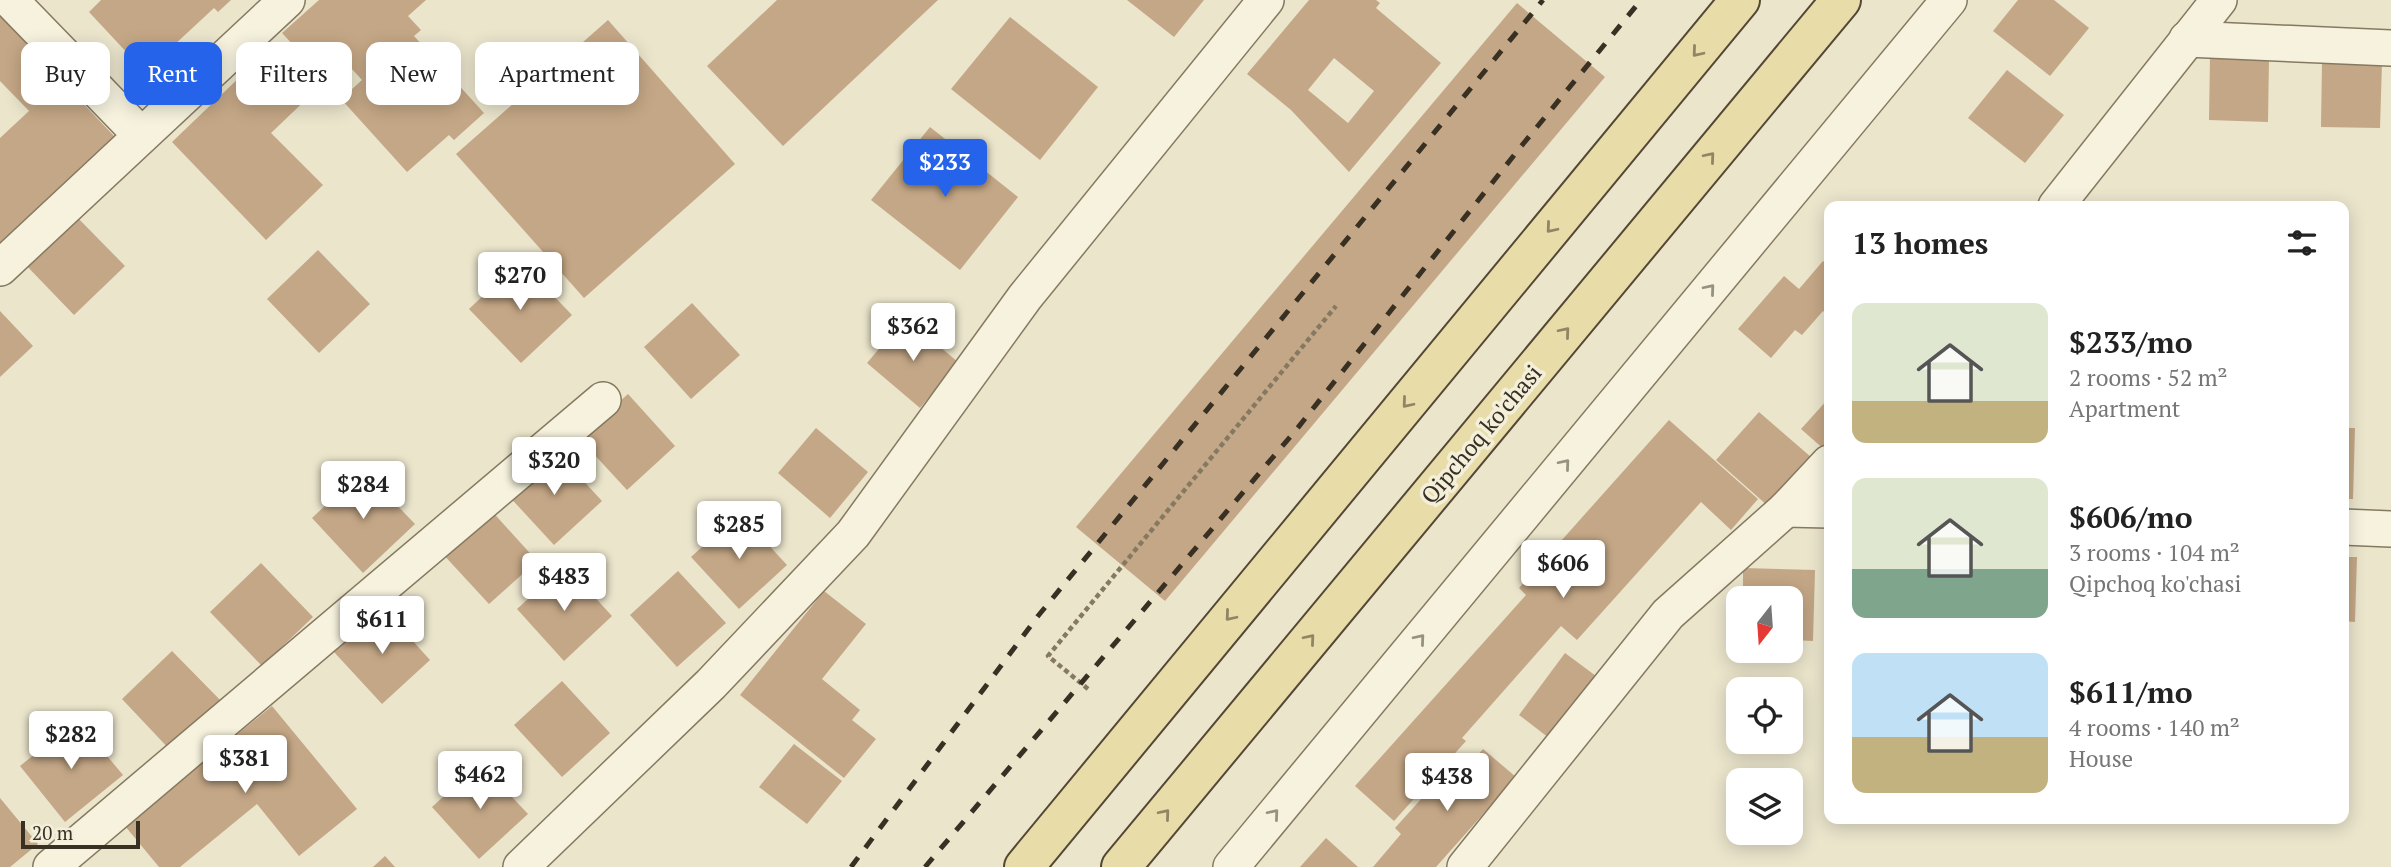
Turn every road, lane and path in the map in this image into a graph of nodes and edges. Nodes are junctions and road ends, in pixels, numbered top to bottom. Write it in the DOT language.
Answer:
graph roads {
  1 [pos="10,0"];
  2 [pos="287,0"];
  3 [pos="1266,0"];
  4 [pos="1740,0"];
  5 [pos="1841,0"];
  6 [pos="1950,0"];
  7 [pos="2219,0"];
  8 [pos="2187,39"];
  9 [pos="2391,48"];
  10 [pos="141,135"];
  11 [pos="2060,201"];
  12 [pos="0,268"];
  13 [pos="1335,306"];
  14 [pos="603,400"];
  15 [pos="1824,468"];
  16 [pos="1786,509"];
  17 [pos="1824,510"];
  18 [pos="2349,527"];
  19 [pos="2391,529"];
  20 [pos="1088,689"];
  21 [pos="51,867"];
  22 [pos="521,867"];
  23 [pos="1024,867"];
  24 [pos="1121,867"];
  25 [pos="1231,867"];
  26 [pos="1465,867"];
  1 -- 10 [label="street"];
  2 -- 10 [label="street"];
  3 -- 22 [label="street"];
  4 -- 23 [label="main road, one-way"];
  24 -- 5 [label="main road, Qipchoq ko'chasi, one-way"];
  25 -- 6 [label="street, one-way"];
  7 -- 8 [label="street"];
  8 -- 9 [label="street"];
  8 -- 11 [label="street"];
  10 -- 12 [label="street"];
  13 -- 20 [label="path"];
  14 -- 21 [label="street"];
  15 -- 16 [label="street"];
  16 -- 17 [label="street"];
  16 -- 26 [label="street"];
  18 -- 19 [label="street"];
}
